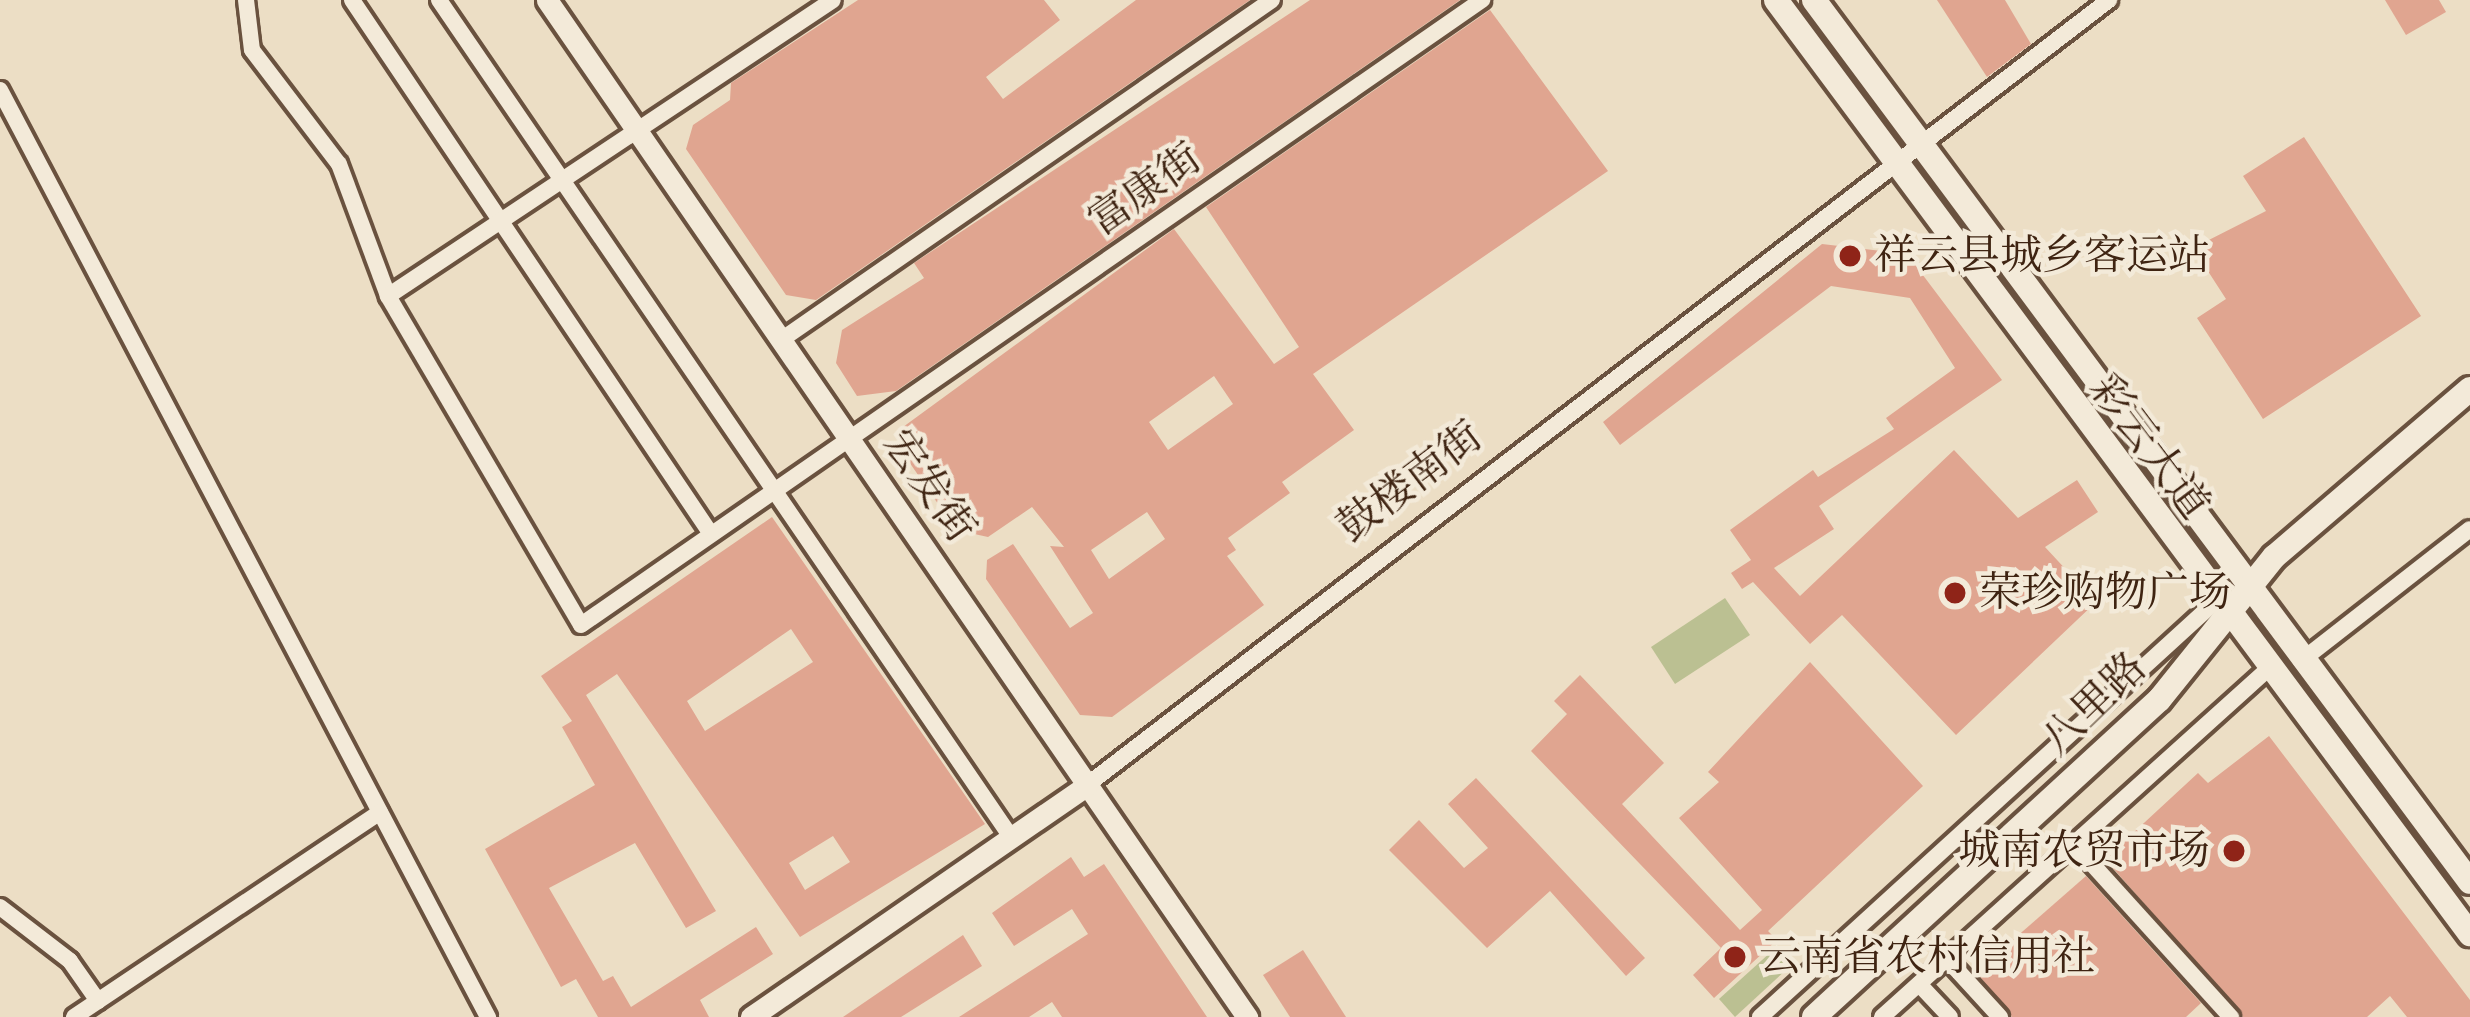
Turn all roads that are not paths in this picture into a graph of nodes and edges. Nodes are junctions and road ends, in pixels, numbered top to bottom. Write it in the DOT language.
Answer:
graph roads {
  1 [pos="246,0"];
  2 [pos="352,0"];
  3 [pos="439,0"];
  4 [pos="547,0"];
  5 [pos="833,0"];
  6 [pos="1273,0"];
  7 [pos="1482,0"];
  8 [pos="1775,0"];
  9 [pos="1814,0"];
  10 [pos="2109,0"];
  11 [pos="0,90"];
  12 [pos="637,130"];
  13 [pos="1918,143"];
  14 [pos="1893,162"];
  15 [pos="562,180"];
  16 [pos="501,221"];
  17 [pos="388,296"];
  18 [pos="781,340"];
  19 [pos="2470,388"];
  20 [pos="849,439"];
  21 [pos="774,490"];
  22 [pos="2470,529"];
  23 [pos="712,534"];
  24 [pos="2247,590"];
  25 [pos="2221,608"];
  26 [pos="2301,661"];
  27 [pos="2268,669"];
  28 [pos="1087,784"];
  29 [pos="380,812"];
  30 [pos="1011,837"];
  31 [pos="2074,844"];
  32 [pos="2470,883"];
  33 [pos="0,907"];
  34 [pos="2470,934"];
  35 [pos="1946,959"];
  36 [pos="1919,984"];
  37 [pos="98,1001"];
  38 [pos="1828,1013"];
  39 [pos="74,1017"];
  40 [pos="488,1017"];
  41 [pos="752,1017"];
  42 [pos="1247,1017"];
  43 [pos="1760,1017"];
  44 [pos="1882,1017"];
  45 [pos="1950,1017"];
  46 [pos="2000,1017"];
  47 [pos="2231,1017"];
  1 -- 17 [label="street"];
  2 -- 16 [label="street"];
  3 -- 15 [label="street"];
  4 -- 12 [label="street, 宏发街"];
  5 -- 12 [label="street"];
  6 -- 18 [label="street"];
  7 -- 20 [label="street, 富康街"];
  8 -- 14 [label="main road, 彩云大道"];
  9 -- 13 [label="main road, 彩云大道"];
  10 -- 13 [label="street, 鼓楼南街"];
  11 -- 29 [label="street"];
  12 -- 15 [label="street"];
  12 -- 18 [label="street, 宏发街"];
  13 -- 14 [label="street, 鼓楼南街"];
  13 -- 24 [label="main road, 彩云大道"];
  14 -- 25 [label="main road, 彩云大道"];
  14 -- 28 [label="street, 鼓楼南街"];
  15 -- 16 [label="street"];
  15 -- 21 [label="street"];
  16 -- 17 [label="street"];
  16 -- 23 [label="street"];
  17 -- 23 [label="street, 富康街"];
  18 -- 20 [label="street, 宏发街"];
  19 -- 24 [label="main road, 八里路"];
  20 -- 21 [label="street, 富康街"];
  20 -- 28 [label="street, 宏发街"];
  21 -- 23 [label="street, 富康街"];
  21 -- 30 [label="street"];
  22 -- 26 [label="street"];
  24 -- 25 [label="main road, 八里路"];
  24 -- 26 [label="main road, 彩云大道"];
  25 -- 27 [label="main road, 彩云大道"];
  25 -- 38 [label="main road, 八里路"];
  25 -- 43 [label="street"];
  26 -- 32 [label="main road, 彩云大道"];
  27 -- 31 [label="street"];
  27 -- 34 [label="main road, 彩云大道"];
  28 -- 30 [label="street, 鼓楼南街"];
  28 -- 42 [label="street, 宏发街"];
  29 -- 37 [label="street"];
  29 -- 40 [label="street"];
  30 -- 41 [label="street, 鼓楼南街"];
  31 -- 35 [label="street"];
  31 -- 47 [label="street"];
  33 -- 37 [label="street"];
  35 -- 36 [label="street"];
  35 -- 46 [label="street"];
  36 -- 44 [label="street"];
  36 -- 45 [label="street"];
  37 -- 39 [label="street"];
}
